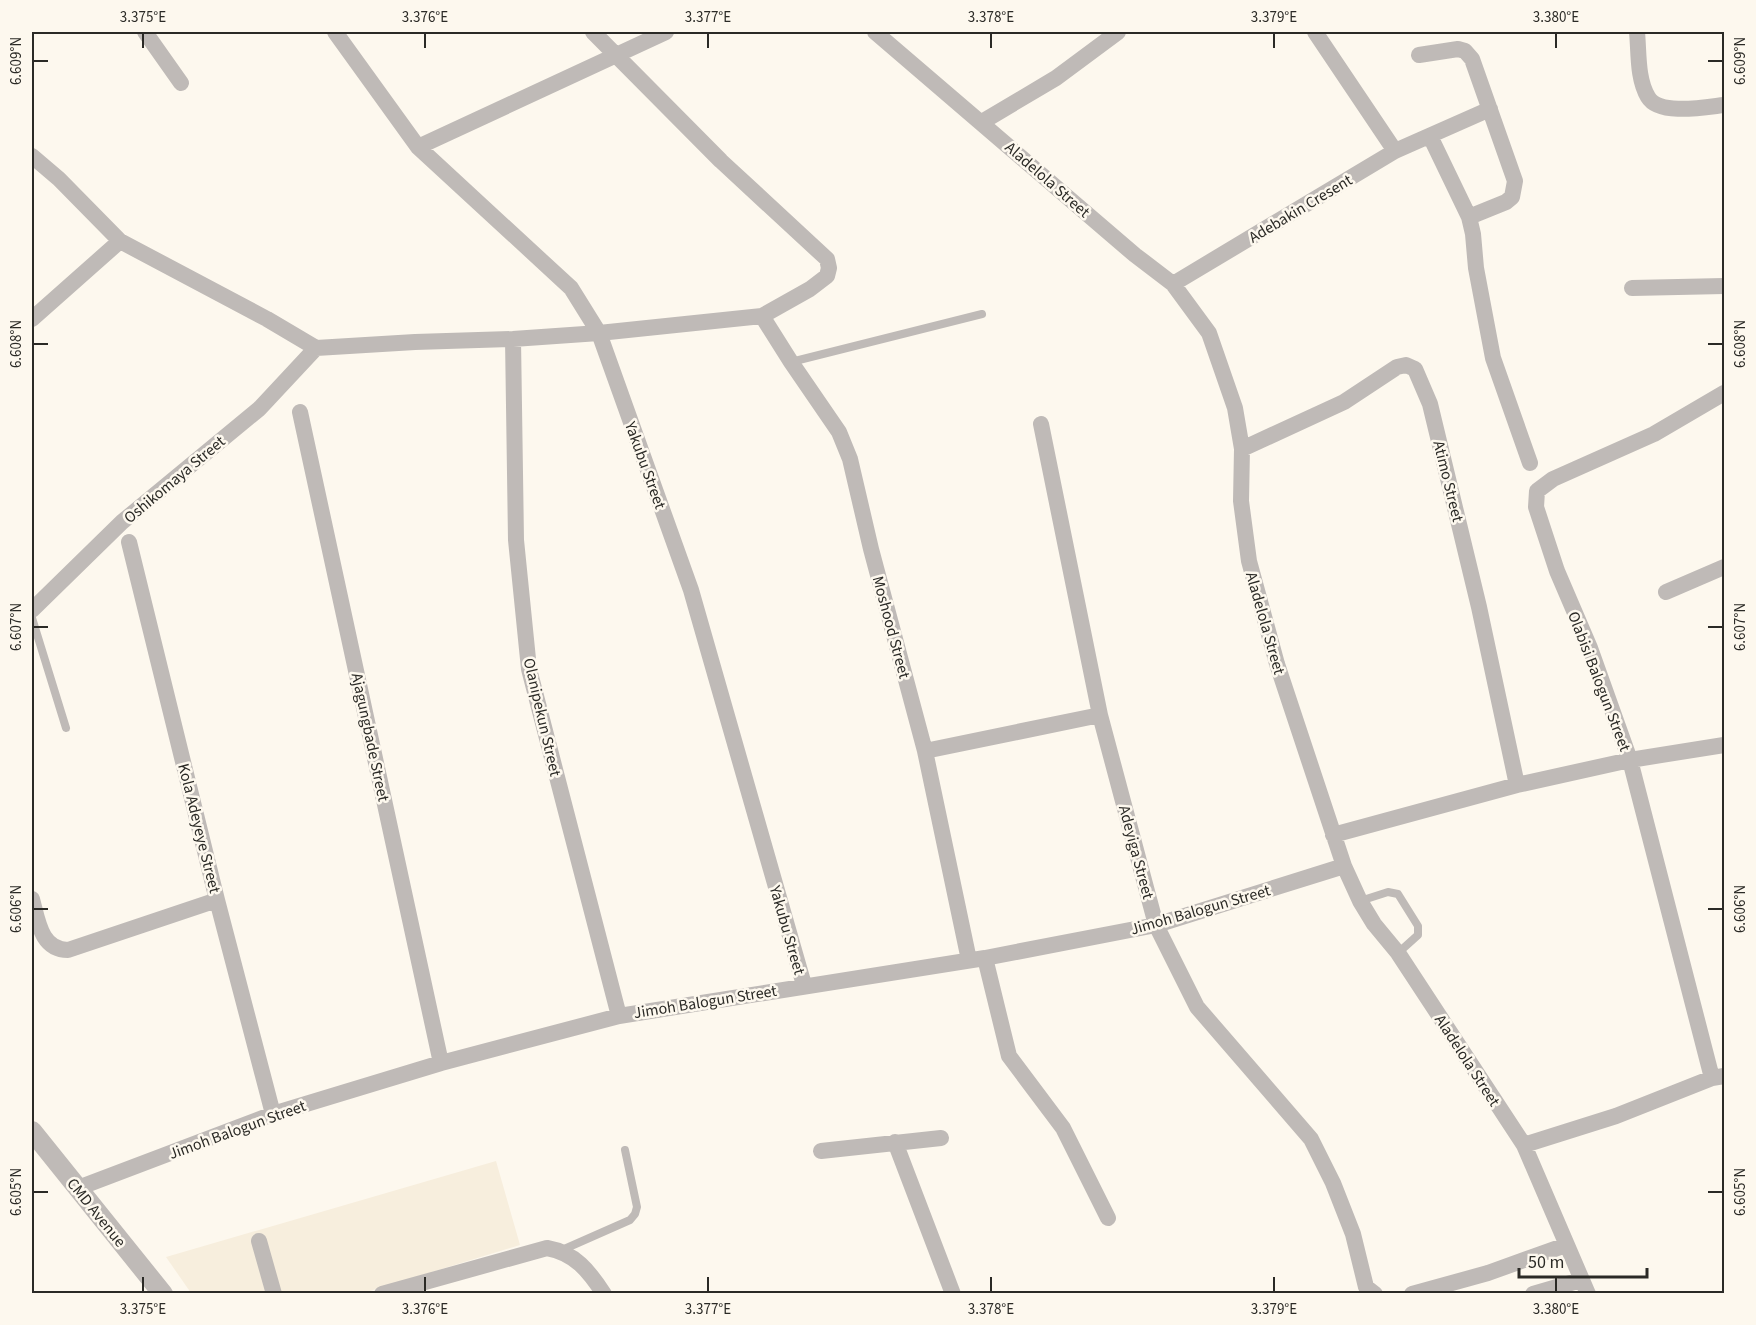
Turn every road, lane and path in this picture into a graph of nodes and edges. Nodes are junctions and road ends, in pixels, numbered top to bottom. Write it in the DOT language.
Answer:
graph roads {
  1 [pos="145,32"];
  2 [pos="335,32"];
  3 [pos="593,32"];
  4 [pos="666,32"];
  5 [pos="875,32"];
  6 [pos="1118,32"];
  7 [pos="1315,32"];
  8 [pos="1637,32"];
  9 [pos="1419,55"];
  10 [pos="617,56"];
  11 [pos="180,83"];
  12 [pos="1725,105"];
  13 [pos="1490,109"];
  14 [pos="982,122"];
  15 [pos="1430,136"];
  16 [pos="418,147"];
  17 [pos="1395,151"];
  18 [pos="32,156"];
  19 [pos="1469,217"];
  20 [pos="120,241"];
  21 [pos="1173,284"];
  22 [pos="1725,286"];
  23 [pos="1632,288"];
  24 [pos="982,314"];
  25 [pos="762,316"];
  26 [pos="32,319"];
  27 [pos="599,333"];
  28 [pos="513,339"];
  29 [pos="316,348"];
  30 [pos="791,362"];
  31 [pos="1725,393"];
  32 [pos="300,412"];
  33 [pos="1041,424"];
  34 [pos="1242,449"];
  35 [pos="1530,463"];
  36 [pos="129,542"];
  37 [pos="1725,567"];
  38 [pos="1666,592"];
  39 [pos="32,610"];
  40 [pos="32,618"];
  41 [pos="1100,715"];
  42 [pos="66,728"];
  43 [pos="1725,745"];
  44 [pos="925,751"];
  45 [pos="1630,760"];
  46 [pos="1517,785"];
  47 [pos="1333,835"];
  48 [pos="1344,866"];
  49 [pos="32,899"];
  50 [pos="217,900"];
  51 [pos="1360,901"];
  52 [pos="1156,925"];
  53 [pos="1398,953"];
  54 [pos="977,959"];
  55 [pos="804,985"];
  56 [pos="619,1016"];
  57 [pos="441,1063"];
  58 [pos="1718,1077"];
  59 [pos="273,1114"];
  60 [pos="32,1131"];
  61 [pos="941,1138"];
  62 [pos="895,1142"];
  63 [pos="1524,1145"];
  64 [pos="625,1150"];
  65 [pos="821,1151"];
  66 [pos="78,1188"];
  67 [pos="1108,1218"];
  68 [pos="259,1241"];
  69 [pos="1566,1245"];
  70 [pos="562,1250"];
  71 [pos="1584,1287"];
  72 [pos="163,1293"];
  73 [pos="274,1293"];
  74 [pos="382,1293"];
  75 [pos="604,1293"];
  76 [pos="953,1293"];
  77 [pos="1375,1293"];
  78 [pos="1412,1293"];
  79 [pos="1533,1293"];
  1 -- 11 [label="street"];
  2 -- 16 [label="street, Yakubu Street"];
  3 -- 10 [label="street"];
  4 -- 10 [label="street"];
  5 -- 14 [label="street, Aladelola Street"];
  6 -- 14 [label="street"];
  7 -- 17 [label="street"];
  8 -- 12 [label="street"];
  9 -- 13 [label="street"];
  10 -- 16 [label="street"];
  10 -- 25 [label="street"];
  13 -- 15 [label="street, Adebakin Cresent"];
  13 -- 19 [label="street"];
  14 -- 21 [label="street, Aladelola Street"];
  15 -- 17 [label="street, Adebakin Cresent"];
  15 -- 19 [label="street"];
  16 -- 27 [label="street, Yakubu Street"];
  17 -- 21 [label="street, Adebakin Cresent"];
  18 -- 20 [label="street"];
  19 -- 35 [label="street"];
  20 -- 26 [label="street"];
  20 -- 29 [label="street"];
  21 -- 34 [label="street, Aladelola Street"];
  22 -- 23 [label="street"];
  24 -- 30 [label="lane"];
  25 -- 27 [label="street"];
  25 -- 30 [label="street, Moshood Street"];
  27 -- 28 [label="street"];
  27 -- 55 [label="street, Yakubu Street"];
  28 -- 29 [label="street"];
  28 -- 56 [label="street, Olanipekun Street"];
  29 -- 39 [label="street, Oshikomaya Street"];
  30 -- 44 [label="street, Moshood Street"];
  31 -- 45 [label="street, Olabisi Balogun Street"];
  32 -- 57 [label="street, Ajagungbade Street"];
  33 -- 41 [label="street, Adeyiga Street"];
  34 -- 46 [label="street, Atimo Street"];
  34 -- 47 [label="street, Aladelola Street"];
  36 -- 50 [label="street, Kola Adeyeye Street"];
  37 -- 38 [label="street"];
  40 -- 42 [label="lane"];
  41 -- 44 [label="street"];
  41 -- 52 [label="street, Adeyiga Street"];
  43 -- 45 [label="street"];
  44 -- 54 [label="street, Moshood Street"];
  45 -- 46 [label="street"];
  45 -- 58 [label="street, Olabisi Balogun Street"];
  46 -- 47 [label="street"];
  47 -- 48 [label="street, Aladelola Street"];
  48 -- 51 [label="street, Aladelola Street"];
  48 -- 52 [label="street, Jimoh Balogun Street"];
  49 -- 50 [label="street"];
  50 -- 59 [label="street, Kola Adeyeye Street"];
  51 -- 53 [label="street, Aladelola Street"];
  51 -- 53 [label="lane"];
  52 -- 54 [label="street, Jimoh Balogun Street"];
  52 -- 77 [label="street, Adeyiga Street"];
  53 -- 63 [label="street, Aladelola Street"];
  54 -- 55 [label="street, Jimoh Balogun Street"];
  54 -- 67 [label="street, Moshood Street"];
  55 -- 56 [label="street, Jimoh Balogun Street"];
  56 -- 57 [label="street, Jimoh Balogun Street"];
  57 -- 59 [label="street, Jimoh Balogun Street"];
  58 -- 63 [label="street"];
  59 -- 66 [label="street, Jimoh Balogun Street"];
  60 -- 66 [label="street, CMD Avenue"];
  61 -- 62 [label="street"];
  62 -- 65 [label="street"];
  62 -- 76 [label="street"];
  63 -- 69 [label="street, Aladelola Street"];
  64 -- 70 [label="lane"];
  66 -- 72 [label="street, CMD Avenue"];
  68 -- 73 [label="street"];
  69 -- 71 [label="street, Aladelola Street"];
  69 -- 78 [label="street"];
  70 -- 74 [label="street"];
  70 -- 75 [label="street"];
  71 -- 79 [label="street"];
}
